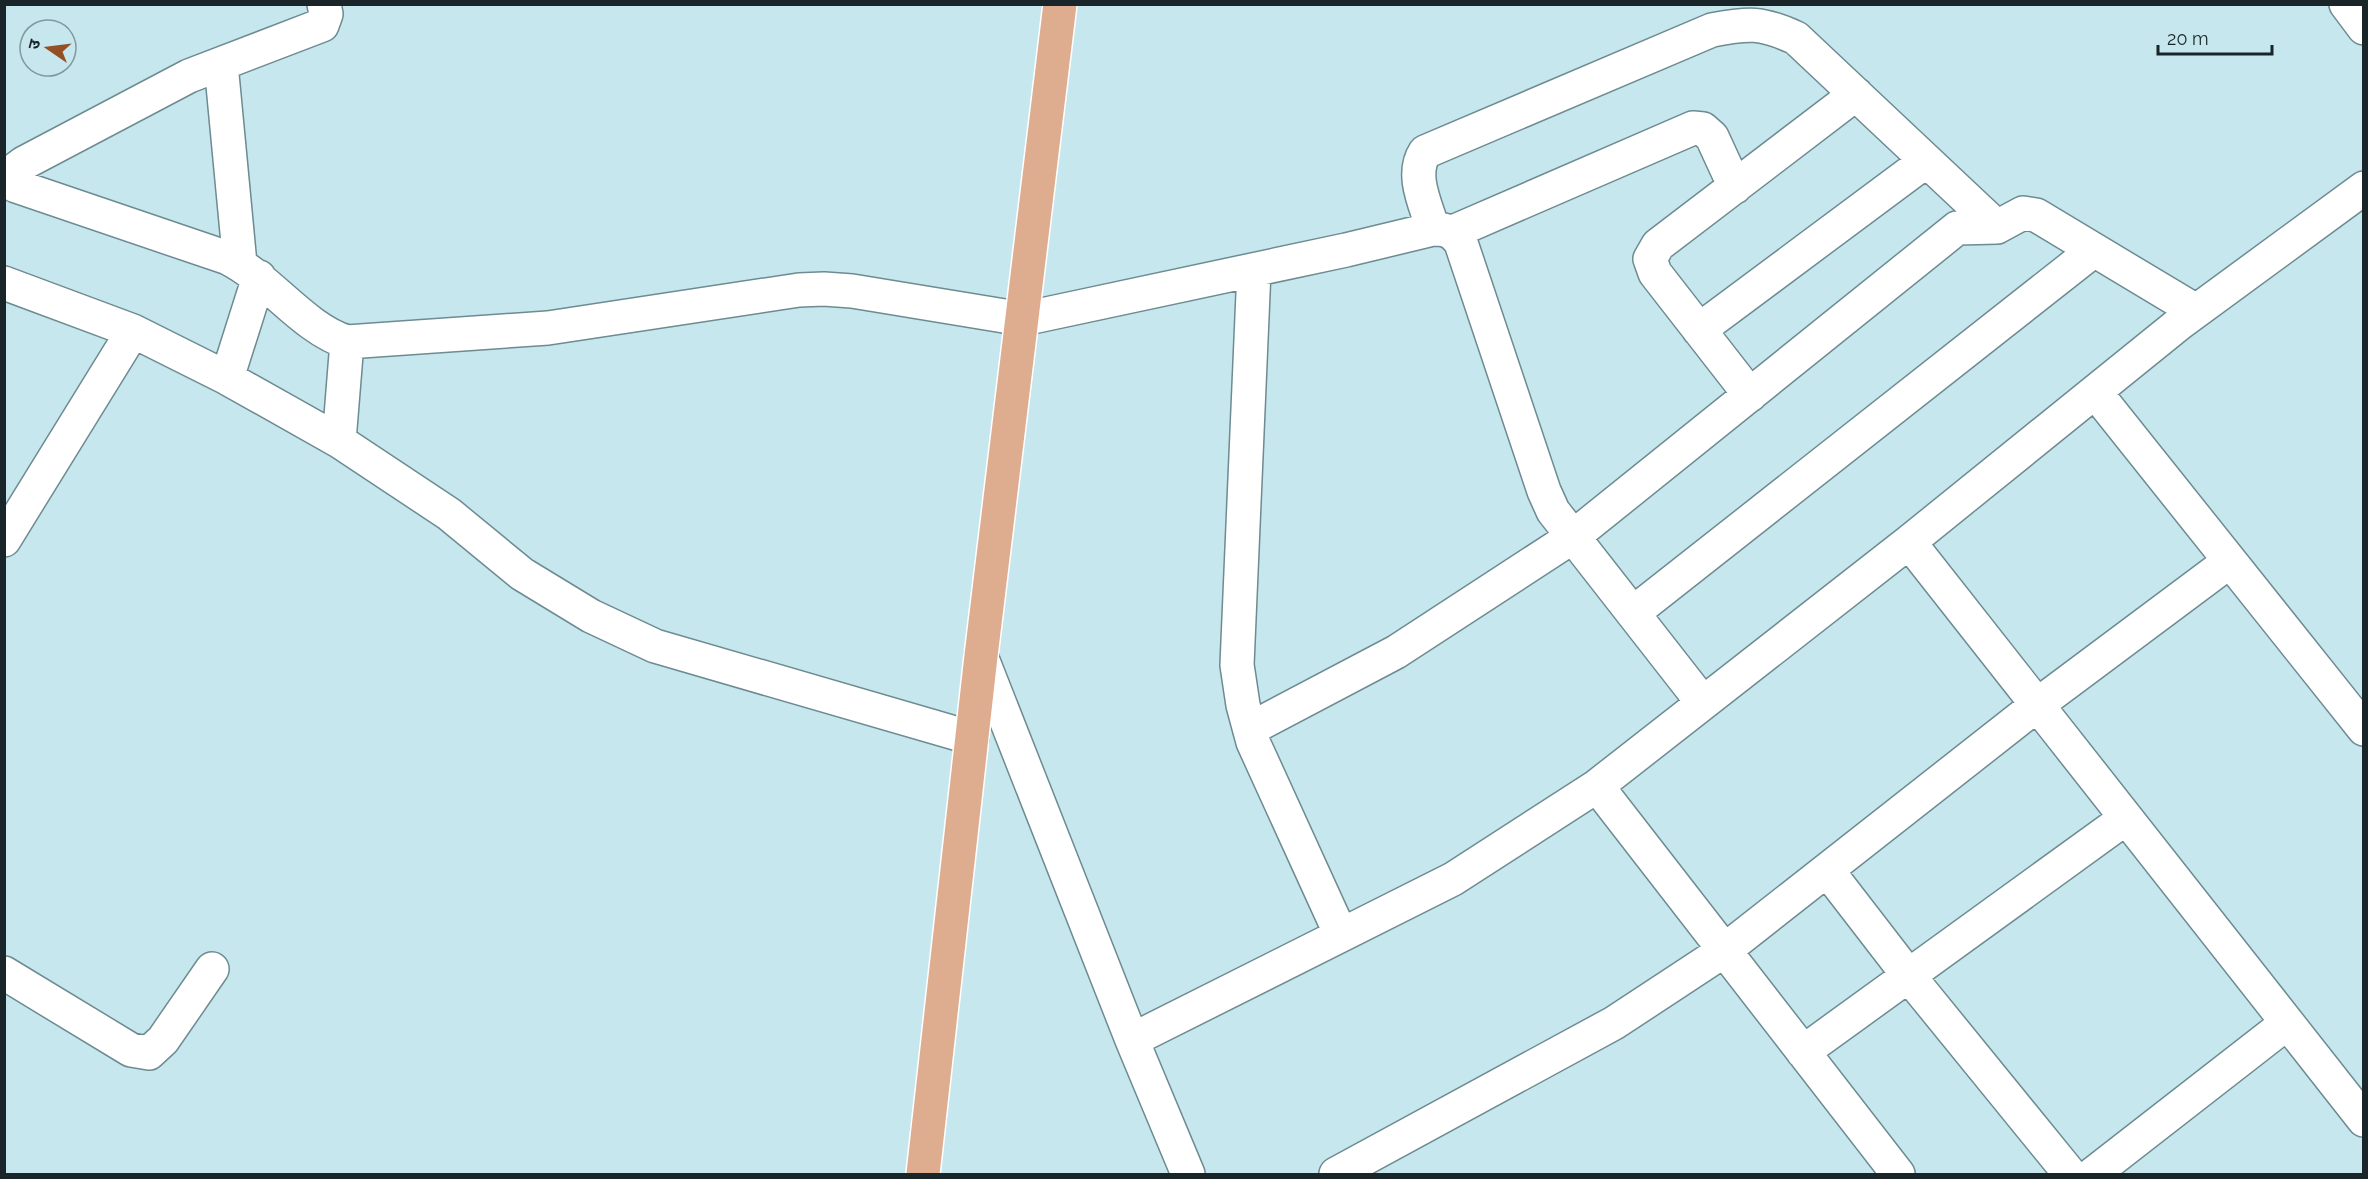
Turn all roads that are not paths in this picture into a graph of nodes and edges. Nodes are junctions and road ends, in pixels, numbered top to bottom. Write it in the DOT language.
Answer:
graph roads {
  1 [pos="324,4"];
  2 [pos="1060,4"];
  3 [pos="2346,4"];
  4 [pos="2364,28"];
  5 [pos="221,64"];
  6 [pos="1856,94"];
  7 [pos="1926,161"];
  8 [pos="1735,187"];
  9 [pos="2364,188"];
  10 [pos="1997,227"];
  11 [pos="1443,230"];
  12 [pos="2094,250"];
  13 [pos="1254,270"];
  14 [pos="249,271"];
  15 [pos="4,283"];
  16 [pos="2196,311"];
  17 [pos="1023,319"];
  18 [pos="1699,330"];
  19 [pos="133,331"];
  20 [pos="347,342"];
  21 [pos="227,378"];
  22 [pos="2096,393"];
  23 [pos="1750,395"];
  24 [pos="339,441"];
  25 [pos="1574,536"];
  26 [pos="4,540"];
  27 [pos="1909,542"];
  28 [pos="2230,561"];
  29 [pos="1633,613"];
  30 [pos="981,656"];
  31 [pos="1703,703"];
  32 [pos="2037,705"];
  33 [pos="1250,729"];
  34 [pos="2364,729"];
  35 [pos="972,738"];
  36 [pos="1598,786"];
  37 [pos="2126,818"];
  38 [pos="1827,870"];
  39 [pos="1341,935"];
  40 [pos="1725,950"];
  41 [pos="212,969"];
  42 [pos="4,973"];
  43 [pos="1908,975"];
  44 [pos="2287,1023"];
  45 [pos="1132,1040"];
  46 [pos="1803,1052"];
  47 [pos="2364,1120"];
  48 [pos="922,1174"];
  49 [pos="1188,1174"];
  50 [pos="1336,1174"];
  51 [pos="1898,1174"];
  52 [pos="2070,1174"];
  53 [pos="2093,1174"];
  1 -- 5 [label="street"];
  2 -- 17 [label="main road"];
  3 -- 4 [label="street"];
  5 -- 14 [label="street"];
  5 -- 14 [label="street"];
  6 -- 7 [label="street"];
  6 -- 8 [label="street"];
  6 -- 11 [label="street"];
  7 -- 10 [label="street"];
  7 -- 18 [label="street"];
  8 -- 11 [label="street"];
  8 -- 18 [label="street"];
  9 -- 16 [label="street"];
  10 -- 12 [label="street"];
  10 -- 23 [label="street"];
  11 -- 13 [label="street"];
  11 -- 25 [label="street"];
  12 -- 16 [label="street"];
  12 -- 29 [label="street"];
  13 -- 17 [label="street"];
  13 -- 33 [label="street"];
  14 -- 20 [label="street"];
  14 -- 21 [label="street"];
  15 -- 19 [label="street"];
  16 -- 22 [label="street"];
  17 -- 20 [label="street"];
  17 -- 30 [label="main road"];
  18 -- 23 [label="street"];
  19 -- 21 [label="street"];
  19 -- 26 [label="street"];
  20 -- 24 [label="street"];
  21 -- 24 [label="street"];
  22 -- 27 [label="street"];
  22 -- 28 [label="street"];
  23 -- 25 [label="street"];
  24 -- 35 [label="street"];
  25 -- 29 [label="street"];
  25 -- 33 [label="street"];
  27 -- 31 [label="street"];
  27 -- 32 [label="street"];
  28 -- 32 [label="street"];
  28 -- 34 [label="street"];
  29 -- 31 [label="street"];
  30 -- 35 [label="main road"];
  30 -- 45 [label="street"];
  31 -- 36 [label="street"];
  32 -- 37 [label="street"];
  32 -- 38 [label="street"];
  33 -- 39 [label="street"];
  35 -- 48 [label="main road"];
  36 -- 39 [label="street"];
  36 -- 40 [label="street"];
  37 -- 43 [label="street"];
  37 -- 44 [label="street"];
  38 -- 40 [label="street"];
  38 -- 43 [label="street"];
  39 -- 45 [label="street"];
  40 -- 46 [label="street"];
  40 -- 50 [label="street"];
  41 -- 42 [label="street"];
  43 -- 46 [label="street"];
  43 -- 52 [label="street"];
  44 -- 47 [label="street"];
  44 -- 53 [label="street"];
  45 -- 49 [label="street"];
  46 -- 51 [label="street"];
}
